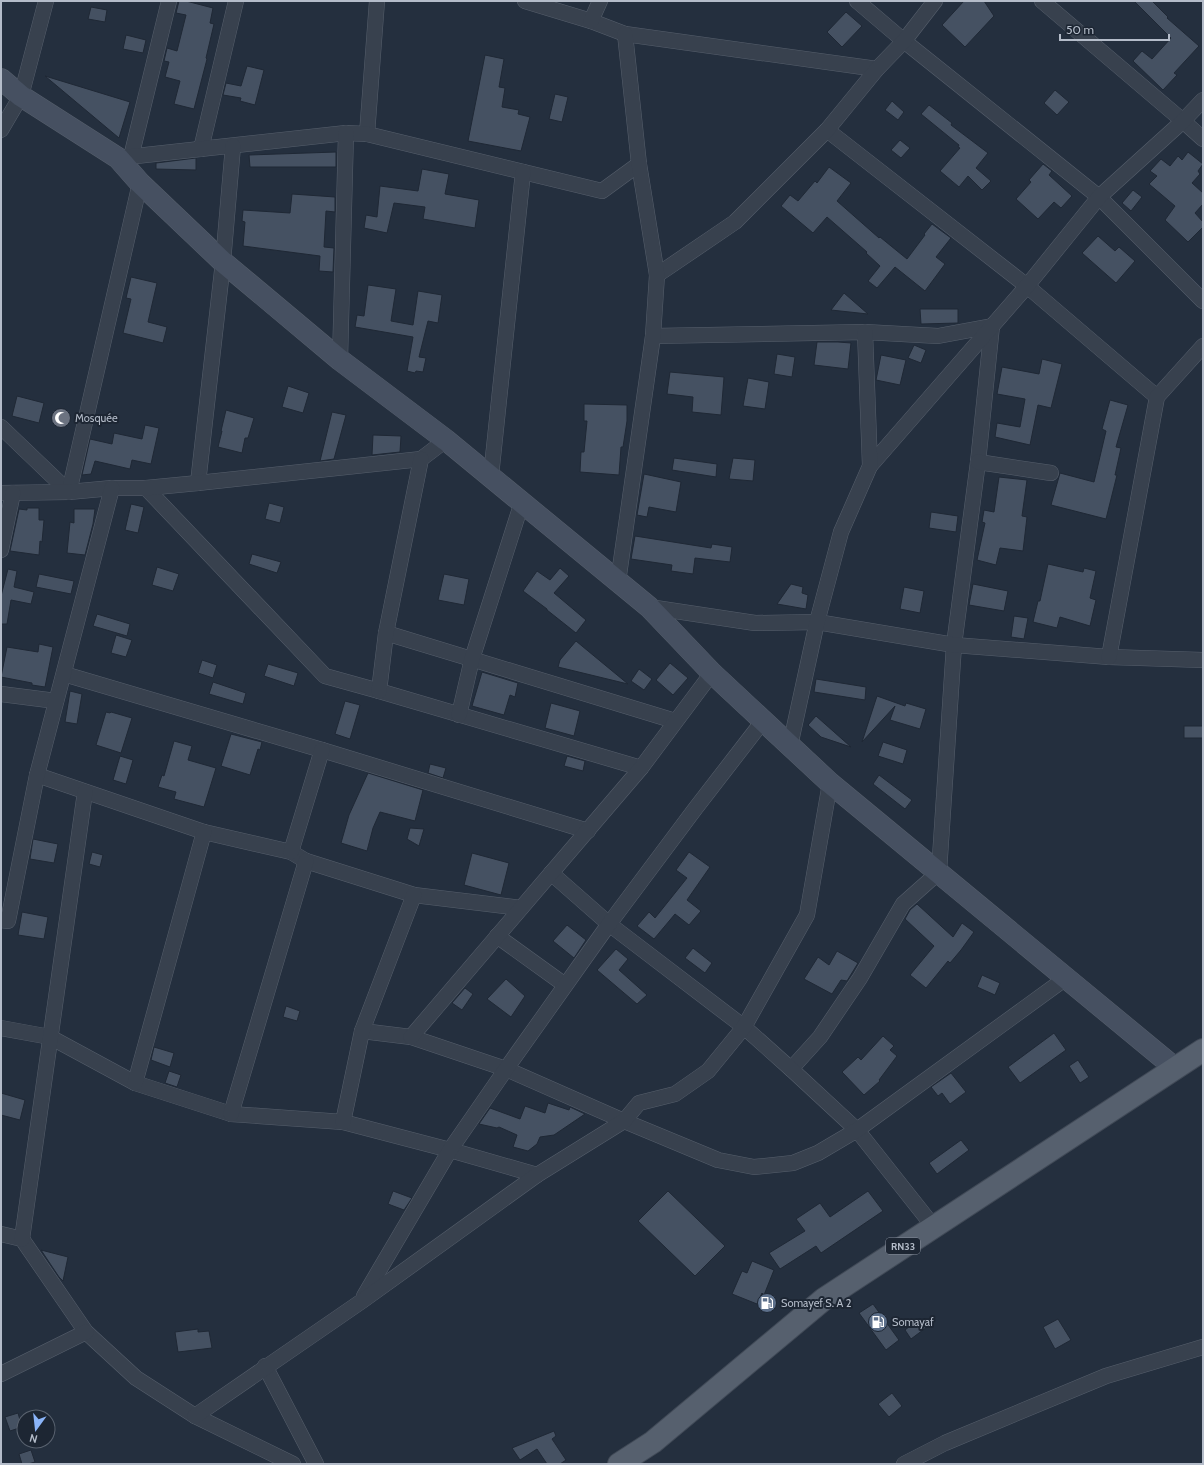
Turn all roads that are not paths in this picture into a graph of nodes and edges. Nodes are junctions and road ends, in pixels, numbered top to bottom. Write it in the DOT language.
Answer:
graph roads {
  1 [pos="46,1"];
  2 [pos="169,1"];
  3 [pos="236,1"];
  4 [pos="377,1"];
  5 [pos="525,1"];
  6 [pos="600,1"];
  7 [pos="857,1"];
  8 [pos="935,1"];
  9 [pos="1042,1"];
  10 [pos="591,21"];
  11 [pos="625,34"];
  12 [pos="904,41"];
  13 [pos="877,69"];
  14 [pos="1,79"];
  15 [pos="21,96"];
  16 [pos="1203,100"];
  17 [pos="1183,121"];
  18 [pos="1,130"];
  19 [pos="827,130"];
  20 [pos="346,133"];
  21 [pos="367,134"];
  22 [pos="1203,139"];
  23 [pos="233,146"];
  24 [pos="201,149"];
  25 [pos="125,157"];
  26 [pos="639,164"];
  27 [pos="523,172"];
  28 [pos="140,183"];
  29 [pos="1099,198"];
  30 [pos="223,262"];
  31 [pos="657,275"];
  32 [pos="1027,286"];
  33 [pos="1203,301"];
  34 [pos="992,326"];
  35 [pos="865,332"];
  36 [pos="654,336"];
  37 [pos="1203,346"];
  38 [pos="340,360"];
  39 [pos="1157,397"];
  40 [pos="1,427"];
  41 [pos="446,440"];
  42 [pos="421,459"];
  43 [pos="978,462"];
  44 [pos="870,466"];
  45 [pos="1052,473"];
  46 [pos="491,476"];
  47 [pos="198,483"];
  48 [pos="112,488"];
  49 [pos="146,488"];
  50 [pos="69,492"];
  51 [pos="7,493"];
  52 [pos="522,502"];
  53 [pos="1,550"];
  54 [pos="618,582"];
  55 [pos="649,607"];
  56 [pos="818,622"];
  57 [pos="386,633"];
  58 [pos="954,645"];
  59 [pos="1109,657"];
  60 [pos="472,659"];
  61 [pos="1203,660"];
  62 [pos="712,673"];
  63 [pos="64,674"];
  64 [pos="380,691"];
  65 [pos="1,694"];
  66 [pos="56,701"];
  67 [pos="459,715"];
  68 [pos="675,721"];
  69 [pos="763,721"];
  70 [pos="790,746"];
  71 [pos="322,750"];
  72 [pos="641,768"];
  73 [pos="37,775"];
  74 [pos="830,783"];
  75 [pos="85,792"];
  76 [pos="588,830"];
  77 [pos="204,832"];
  78 [pos="291,852"];
  79 [pos="306,861"];
  80 [pos="939,872"];
  81 [pos="551,873"];
  82 [pos="414,895"];
  83 [pos="521,908"];
  84 [pos="1,920"];
  85 [pos="609,924"];
  86 [pos="497,936"];
  87 [pos="1066,978"];
  88 [pos="565,985"];
  89 [pos="744,1027"];
  90 [pos="1,1028"];
  91 [pos="362,1031"];
  92 [pos="50,1036"];
  93 [pos="411,1037"];
  94 [pos="1203,1050"];
  95 [pos="1175,1068"];
  96 [pos="506,1069"];
  97 [pos="792,1069"];
  98 [pos="135,1083"];
  99 [pos="231,1114"];
  100 [pos="624,1121"];
  101 [pos="343,1122"];
  102 [pos="857,1130"];
  103 [pos="450,1150"];
  104 [pos="537,1176"];
  105 [pos="933,1226"];
  106 [pos="1,1234"];
  107 [pos="22,1239"];
  108 [pos="362,1301"];
  109 [pos="86,1332"];
  110 [pos="1203,1347"];
  111 [pos="265,1366"];
  112 [pos="1,1374"];
  113 [pos="195,1416"];
  114 [pos="293,1464"];
  115 [pos="316,1464"];
  116 [pos="619,1464"];
  117 [pos="904,1464"];
  1 -- 15 [label="street"];
  2 -- 25 [label="street"];
  3 -- 24 [label="street"];
  4 -- 21 [label="street"];
  5 -- 10 [label="street"];
  6 -- 10 [label="street"];
  7 -- 12 [label="street"];
  8 -- 12 [label="street"];
  9 -- 17 [label="street"];
  10 -- 11 [label="street"];
  11 -- 13 [label="street"];
  11 -- 26 [label="street"];
  12 -- 13 [label="street"];
  12 -- 29 [label="street"];
  13 -- 19 [label="street"];
  14 -- 15 [label="street"];
  15 -- 18 [label="street"];
  15 -- 25 [label="street"];
  16 -- 17 [label="street"];
  17 -- 22 [label="street"];
  17 -- 29 [label="street"];
  19 -- 31 [label="street"];
  19 -- 32 [label="street"];
  20 -- 21 [label="street"];
  20 -- 23 [label="street"];
  20 -- 38 [label="street"];
  21 -- 27 [label="street"];
  23 -- 24 [label="street"];
  23 -- 30 [label="street"];
  24 -- 25 [label="street"];
  25 -- 28 [label="street"];
  26 -- 27 [label="street"];
  26 -- 31 [label="street"];
  27 -- 46 [label="street"];
  28 -- 30 [label="street"];
  28 -- 50 [label="street"];
  29 -- 32 [label="street"];
  29 -- 33 [label="street"];
  30 -- 38 [label="street"];
  30 -- 47 [label="street"];
  31 -- 36 [label="street"];
  32 -- 34 [label="street"];
  32 -- 39 [label="street"];
  34 -- 35 [label="street"];
  34 -- 43 [label="street"];
  34 -- 44 [label="street"];
  35 -- 36 [label="street"];
  35 -- 44 [label="street"];
  36 -- 54 [label="street"];
  37 -- 39 [label="street"];
  38 -- 41 [label="street"];
  39 -- 59 [label="street"];
  40 -- 50 [label="street"];
  41 -- 42 [label="street"];
  41 -- 46 [label="street"];
  42 -- 47 [label="street"];
  42 -- 57 [label="street"];
  43 -- 45 [label="street"];
  43 -- 58 [label="street"];
  44 -- 56 [label="street"];
  46 -- 52 [label="street"];
  47 -- 49 [label="street"];
  48 -- 49 [label="street"];
  48 -- 50 [label="street"];
  48 -- 63 [label="street"];
  49 -- 64 [label="street"];
  50 -- 51 [label="street"];
  51 -- 53 [label="street"];
  52 -- 54 [label="street"];
  52 -- 60 [label="street"];
  54 -- 55 [label="street"];
  55 -- 56 [label="street"];
  55 -- 62 [label="street"];
  56 -- 58 [label="street"];
  56 -- 70 [label="street"];
  57 -- 60 [label="street"];
  57 -- 64 [label="street"];
  58 -- 59 [label="street"];
  58 -- 80 [label="street"];
  59 -- 61 [label="street"];
  60 -- 67 [label="street"];
  60 -- 68 [label="street"];
  62 -- 68 [label="street"];
  62 -- 69 [label="street"];
  63 -- 66 [label="street"];
  63 -- 71 [label="street"];
  64 -- 67 [label="street"];
  65 -- 66 [label="street"];
  66 -- 73 [label="street"];
  67 -- 72 [label="street"];
  68 -- 72 [label="street"];
  69 -- 70 [label="street"];
  69 -- 85 [label="street"];
  70 -- 74 [label="street"];
  71 -- 76 [label="street"];
  71 -- 78 [label="street"];
  72 -- 76 [label="street"];
  73 -- 75 [label="street"];
  73 -- 84 [label="street"];
  74 -- 80 [label="street"];
  74 -- 89 [label="street"];
  75 -- 77 [label="street"];
  75 -- 92 [label="street"];
  76 -- 81 [label="street"];
  77 -- 78 [label="street"];
  77 -- 98 [label="street"];
  78 -- 79 [label="street"];
  79 -- 82 [label="street"];
  79 -- 99 [label="street"];
  80 -- 87 [label="street"];
  80 -- 97 [label="street"];
  81 -- 83 [label="street"];
  81 -- 85 [label="street"];
  82 -- 83 [label="street"];
  82 -- 91 [label="street"];
  83 -- 86 [label="street"];
  85 -- 88 [label="street"];
  85 -- 89 [label="street"];
  86 -- 88 [label="street"];
  86 -- 93 [label="street"];
  87 -- 95 [label="street"];
  87 -- 102 [label="street"];
  88 -- 96 [label="street"];
  89 -- 97 [label="street"];
  89 -- 100 [label="street"];
  90 -- 92 [label="street"];
  91 -- 93 [label="street"];
  91 -- 101 [label="street"];
  92 -- 98 [label="street"];
  92 -- 107 [label="street"];
  93 -- 96 [label="street"];
  94 -- 95 [label="main road, RN33"];
  95 -- 105 [label="main road, RN33"];
  96 -- 100 [label="street"];
  96 -- 103 [label="street"];
  97 -- 102 [label="street"];
  98 -- 99 [label="street"];
  99 -- 101 [label="street"];
  100 -- 102 [label="street"];
  100 -- 104 [label="street"];
  101 -- 103 [label="street"];
  102 -- 105 [label="street"];
  103 -- 104 [label="street"];
  103 -- 108 [label="street"];
  104 -- 108 [label="street"];
  105 -- 116 [label="main road, RN33"];
  106 -- 107 [label="street"];
  107 -- 109 [label="street"];
  108 -- 111 [label="street"];
  109 -- 112 [label="street"];
  109 -- 113 [label="street"];
  110 -- 117 [label="street"];
  111 -- 113 [label="street"];
  111 -- 115 [label="street"];
  113 -- 114 [label="street"];
}
